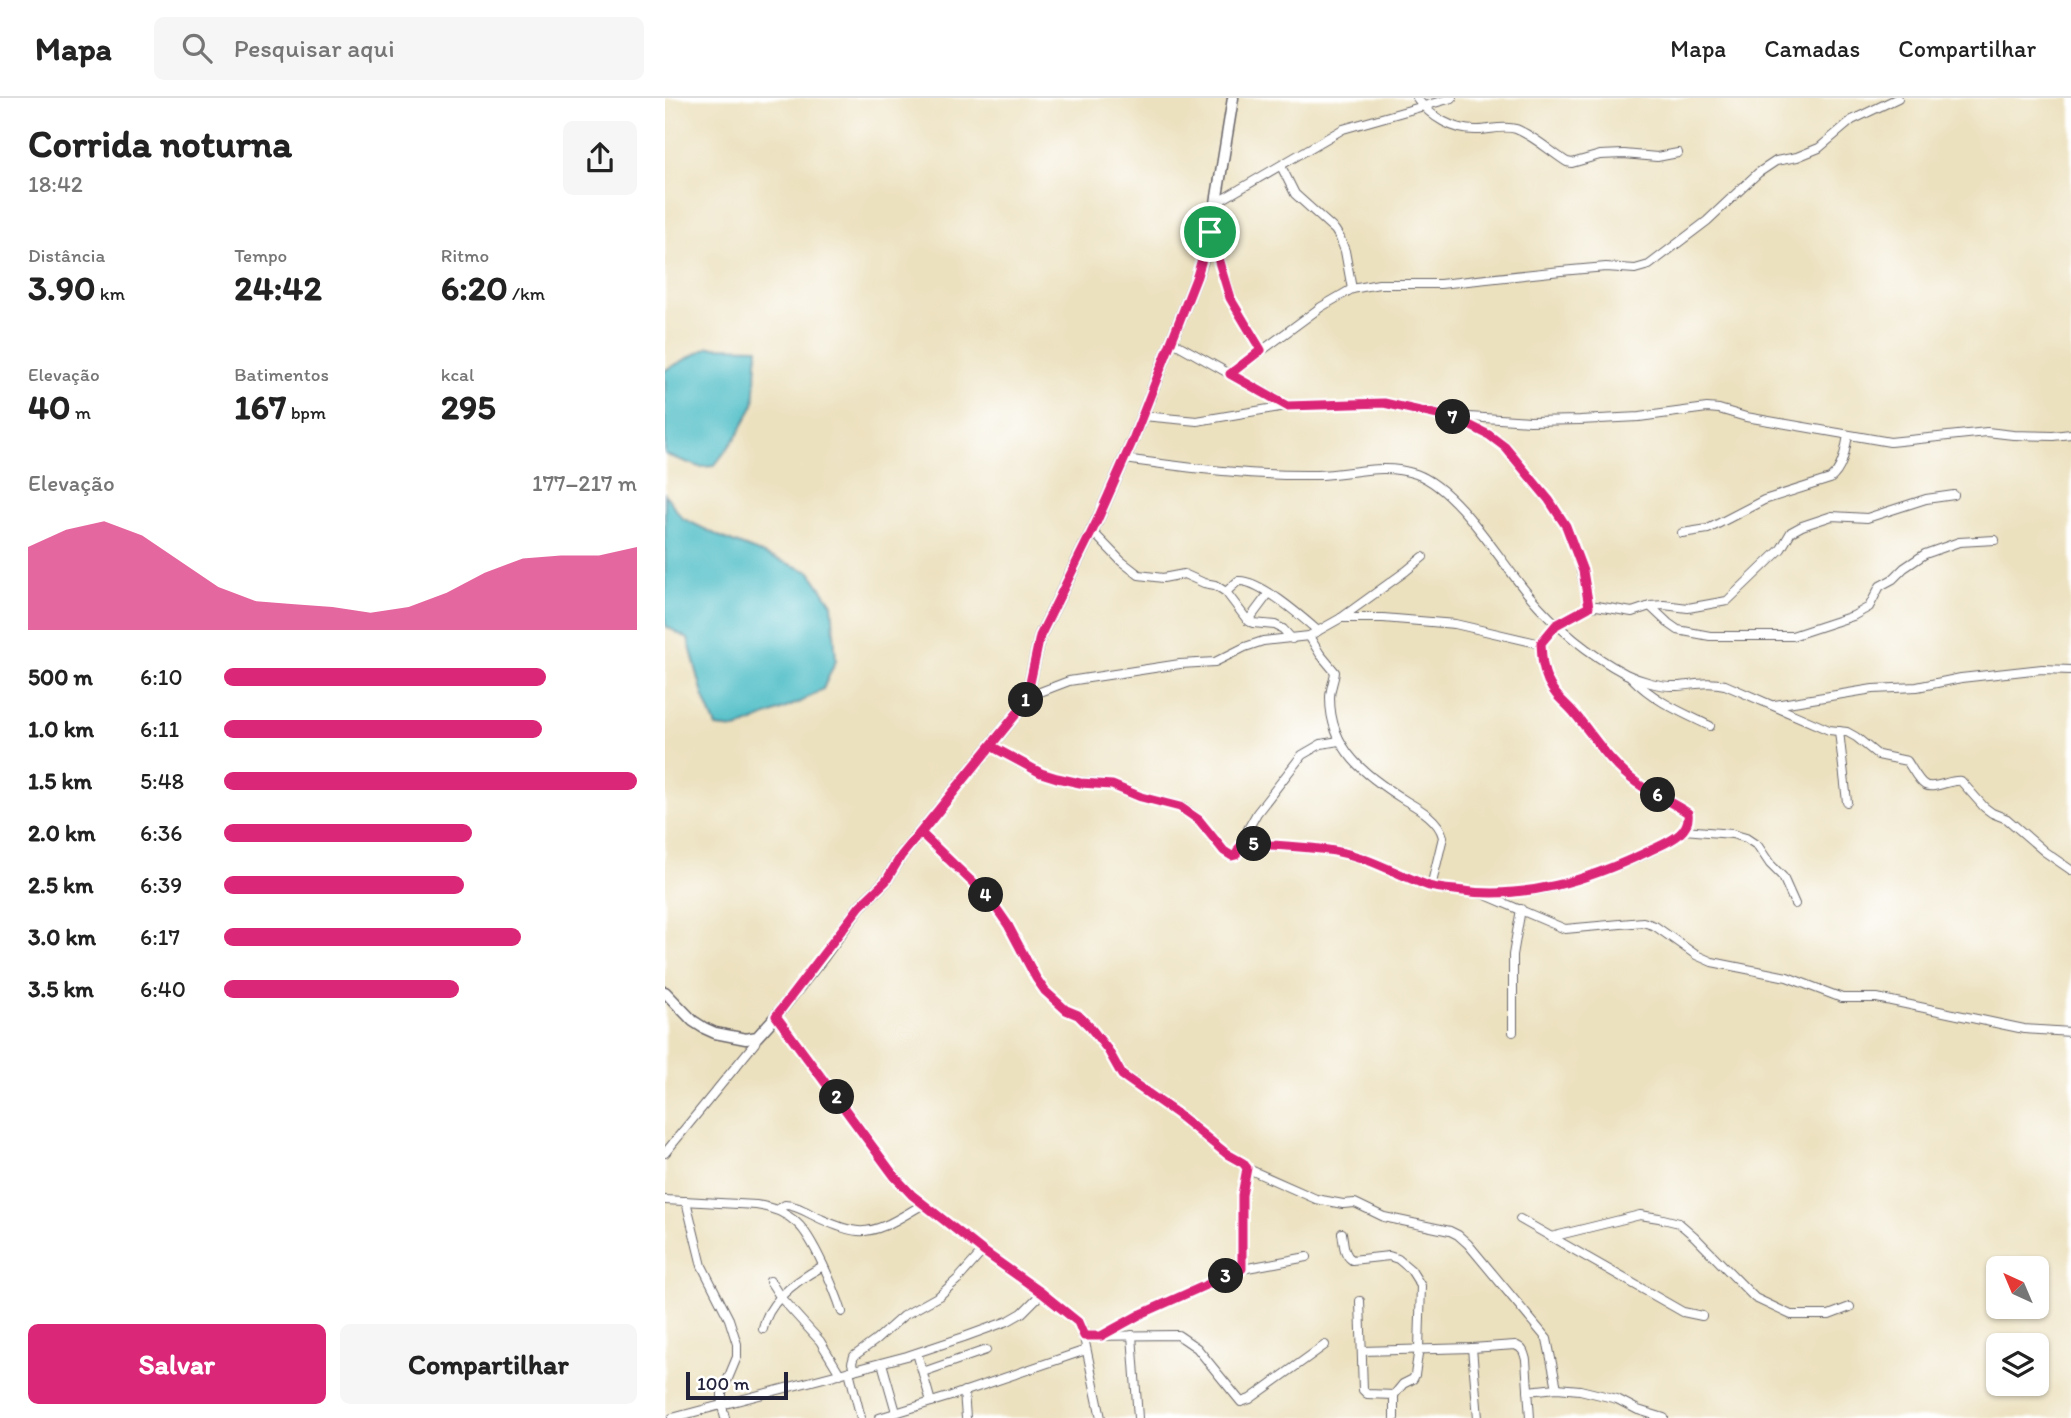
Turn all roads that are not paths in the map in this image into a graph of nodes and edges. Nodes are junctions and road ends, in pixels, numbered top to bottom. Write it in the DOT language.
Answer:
graph roads {
  1 [pos="1233,98"];
  2 [pos="1417,98"];
  3 [pos="1452,98"];
  4 [pos="1898,98"];
  5 [pos="1422,107"];
  6 [pos="1678,153"];
  7 [pos="1281,166"];
  8 [pos="1216,203"];
  9 [pos="1210,232"];
  10 [pos="1352,289"];
  11 [pos="1171,341"];
  12 [pos="1261,350"];
  13 [pos="1230,374"];
  14 [pos="1287,406"];
  15 [pos="1143,416"];
  16 [pos="1451,416"];
  17 [pos="2071,434"];
  18 [pos="1848,435"];
  19 [pos="1125,459"];
  20 [pos="1954,495"];
  21 [pos="1092,531"];
  22 [pos="1682,533"];
  23 [pos="1995,540"];
  24 [pos="1423,556"];
  25 [pos="1226,593"];
  26 [pos="1269,593"];
  27 [pos="1650,606"];
  28 [pos="1589,607"];
  29 [pos="1341,618"];
  30 [pos="1248,621"];
  31 [pos="1556,625"];
  32 [pos="1318,631"];
  33 [pos="1309,636"];
  34 [pos="1292,639"];
  35 [pos="1541,643"];
  36 [pos="2071,670"];
  37 [pos="1629,675"];
  38 [pos="1027,697"];
  39 [pos="1772,706"];
  40 [pos="1710,726"];
  41 [pos="1839,730"];
  42 [pos="1339,741"];
  43 [pos="991,746"];
  44 [pos="1847,802"];
  45 [pos="1685,830"];
  46 [pos="921,833"];
  47 [pos="1244,843"];
  48 [pos="2071,870"];
  49 [pos="1431,887"];
  50 [pos="1483,894"];
  51 [pos="1795,904"];
  52 [pos="1521,909"];
  53 [pos="665,992"];
  54 [pos="776,1016"];
  55 [pos="1513,1032"];
  56 [pos="2071,1032"];
  57 [pos="757,1037"];
  58 [pos="665,1153"];
  59 [pos="1247,1168"];
  60 [pos="665,1200"];
  61 [pos="686,1201"];
  62 [pos="924,1204"];
  63 [pos="777,1210"];
  64 [pos="1520,1219"];
  65 [pos="1342,1233"];
  66 [pos="1551,1237"];
  67 [pos="983,1251"];
  68 [pos="1307,1257"];
  69 [pos="823,1266"];
  70 [pos="1242,1269"];
  71 [pos="770,1281"];
  72 [pos="1042,1293"];
  73 [pos="781,1297"];
  74 [pos="1360,1301"];
  75 [pos="1850,1307"];
  76 [pos="842,1312"];
  77 [pos="1702,1317"];
  78 [pos="762,1329"];
  79 [pos="1132,1335"];
  80 [pos="1084,1336"];
  81 [pos="1101,1336"];
  82 [pos="1325,1345"];
  83 [pos="1419,1348"];
  84 [pos="1472,1348"];
  85 [pos="986,1350"];
  86 [pos="1086,1350"];
  87 [pos="1362,1350"];
  88 [pos="917,1353"];
  89 [pos="882,1363"];
  90 [pos="848,1372"];
  91 [pos="923,1372"];
  92 [pos="1557,1388"];
  93 [pos="964,1391"];
  94 [pos="1528,1391"];
  95 [pos="1394,1395"];
  96 [pos="931,1402"];
  97 [pos="722,1406"];
  98 [pos="896,1412"];
  99 [pos="672,1418"];
  100 [pos="725,1418"];
  101 [pos="861,1418"];
  102 [pos="882,1418"];
  103 [pos="966,1418"];
  104 [pos="1101,1418"];
  105 [pos="1138,1418"];
  106 [pos="1394,1418"];
  107 [pos="1478,1418"];
  108 [pos="1530,1418"];
  109 [pos="1664,1418"];
  1 -- 8 [label="street"];
  2 -- 5 [label="street"];
  3 -- 5 [label="street"];
  4 -- 10 [label="street"];
  5 -- 6 [label="street"];
  5 -- 7 [label="street"];
  7 -- 8 [label="street"];
  7 -- 10 [label="street"];
  8 -- 9 [label="street"];
  9 -- 11 [label="street"];
  9 -- 12 [label="street"];
  10 -- 12 [label="street"];
  11 -- 13 [label="street"];
  11 -- 15 [label="street"];
  12 -- 13 [label="street"];
  13 -- 14 [label="street"];
  14 -- 15 [label="street"];
  14 -- 16 [label="street"];
  15 -- 19 [label="street"];
  16 -- 18 [label="street"];
  16 -- 28 [label="street"];
  17 -- 18 [label="street"];
  18 -- 22 [label="street"];
  19 -- 21 [label="street"];
  19 -- 31 [label="street"];
  20 -- 27 [label="street"];
  21 -- 25 [label="street"];
  21 -- 38 [label="street"];
  23 -- 27 [label="street"];
  24 -- 29 [label="street"];
  25 -- 26 [label="street"];
  25 -- 30 [label="street"];
  26 -- 30 [label="street"];
  26 -- 32 [label="street"];
  27 -- 28 [label="street"];
  28 -- 31 [label="street"];
  29 -- 32 [label="street"];
  29 -- 35 [label="street"];
  30 -- 34 [label="street"];
  31 -- 35 [label="street"];
  31 -- 37 [label="street"];
  32 -- 33 [label="street"];
  33 -- 34 [label="street"];
  33 -- 42 [label="street"];
  34 -- 38 [label="street"];
  35 -- 45 [label="street"];
  36 -- 39 [label="street"];
  37 -- 39 [label="street"];
  37 -- 40 [label="street"];
  38 -- 43 [label="street"];
  39 -- 41 [label="street"];
  41 -- 44 [label="street"];
  41 -- 48 [label="street"];
  42 -- 47 [label="street"];
  42 -- 49 [label="street"];
  43 -- 46 [label="street"];
  43 -- 47 [label="street"];
  45 -- 50 [label="street"];
  45 -- 51 [label="street"];
  46 -- 54 [label="street"];
  46 -- 59 [label="street"];
  47 -- 49 [label="street"];
  49 -- 50 [label="street"];
  50 -- 52 [label="street"];
  52 -- 55 [label="street"];
  52 -- 56 [label="street"];
  53 -- 57 [label="street"];
  54 -- 57 [label="street"];
  54 -- 62 [label="street"];
  57 -- 58 [label="street"];
  59 -- 70 [label="street"];
  59 -- 92 [label="street"];
  60 -- 61 [label="street"];
  61 -- 63 [label="street"];
  61 -- 97 [label="street"];
  62 -- 63 [label="street"];
  62 -- 67 [label="street"];
  63 -- 69 [label="street"];
  64 -- 66 [label="street"];
  65 -- 83 [label="street"];
  66 -- 75 [label="street"];
  66 -- 77 [label="street"];
  67 -- 72 [label="street"];
  67 -- 90 [label="street"];
  68 -- 70 [label="street"];
  69 -- 73 [label="street"];
  69 -- 76 [label="street"];
  70 -- 81 [label="street"];
  71 -- 73 [label="street"];
  72 -- 80 [label="street"];
  72 -- 88 [label="street"];
  73 -- 78 [label="street"];
  73 -- 90 [label="street"];
  74 -- 87 [label="street"];
  79 -- 81 [label="street"];
  79 -- 82 [label="street"];
  79 -- 105 [label="street"];
  80 -- 81 [label="street"];
  80 -- 86 [label="street"];
  83 -- 84 [label="street"];
  83 -- 87 [label="street"];
  83 -- 95 [label="street"];
  84 -- 94 [label="street"];
  84 -- 107 [label="street"];
  85 -- 91 [label="street"];
  86 -- 93 [label="street"];
  86 -- 104 [label="street"];
  87 -- 95 [label="street"];
  88 -- 89 [label="street"];
  88 -- 91 [label="street"];
  89 -- 90 [label="street"];
  89 -- 98 [label="street"];
  90 -- 97 [label="street"];
  90 -- 101 [label="street"];
  91 -- 96 [label="street"];
  92 -- 94 [label="street"];
  92 -- 109 [label="street"];
  93 -- 96 [label="street"];
  93 -- 103 [label="street"];
  94 -- 108 [label="street"];
  95 -- 106 [label="street"];
  96 -- 98 [label="street"];
  97 -- 99 [label="street"];
  97 -- 100 [label="street"];
  98 -- 102 [label="street"];
}
